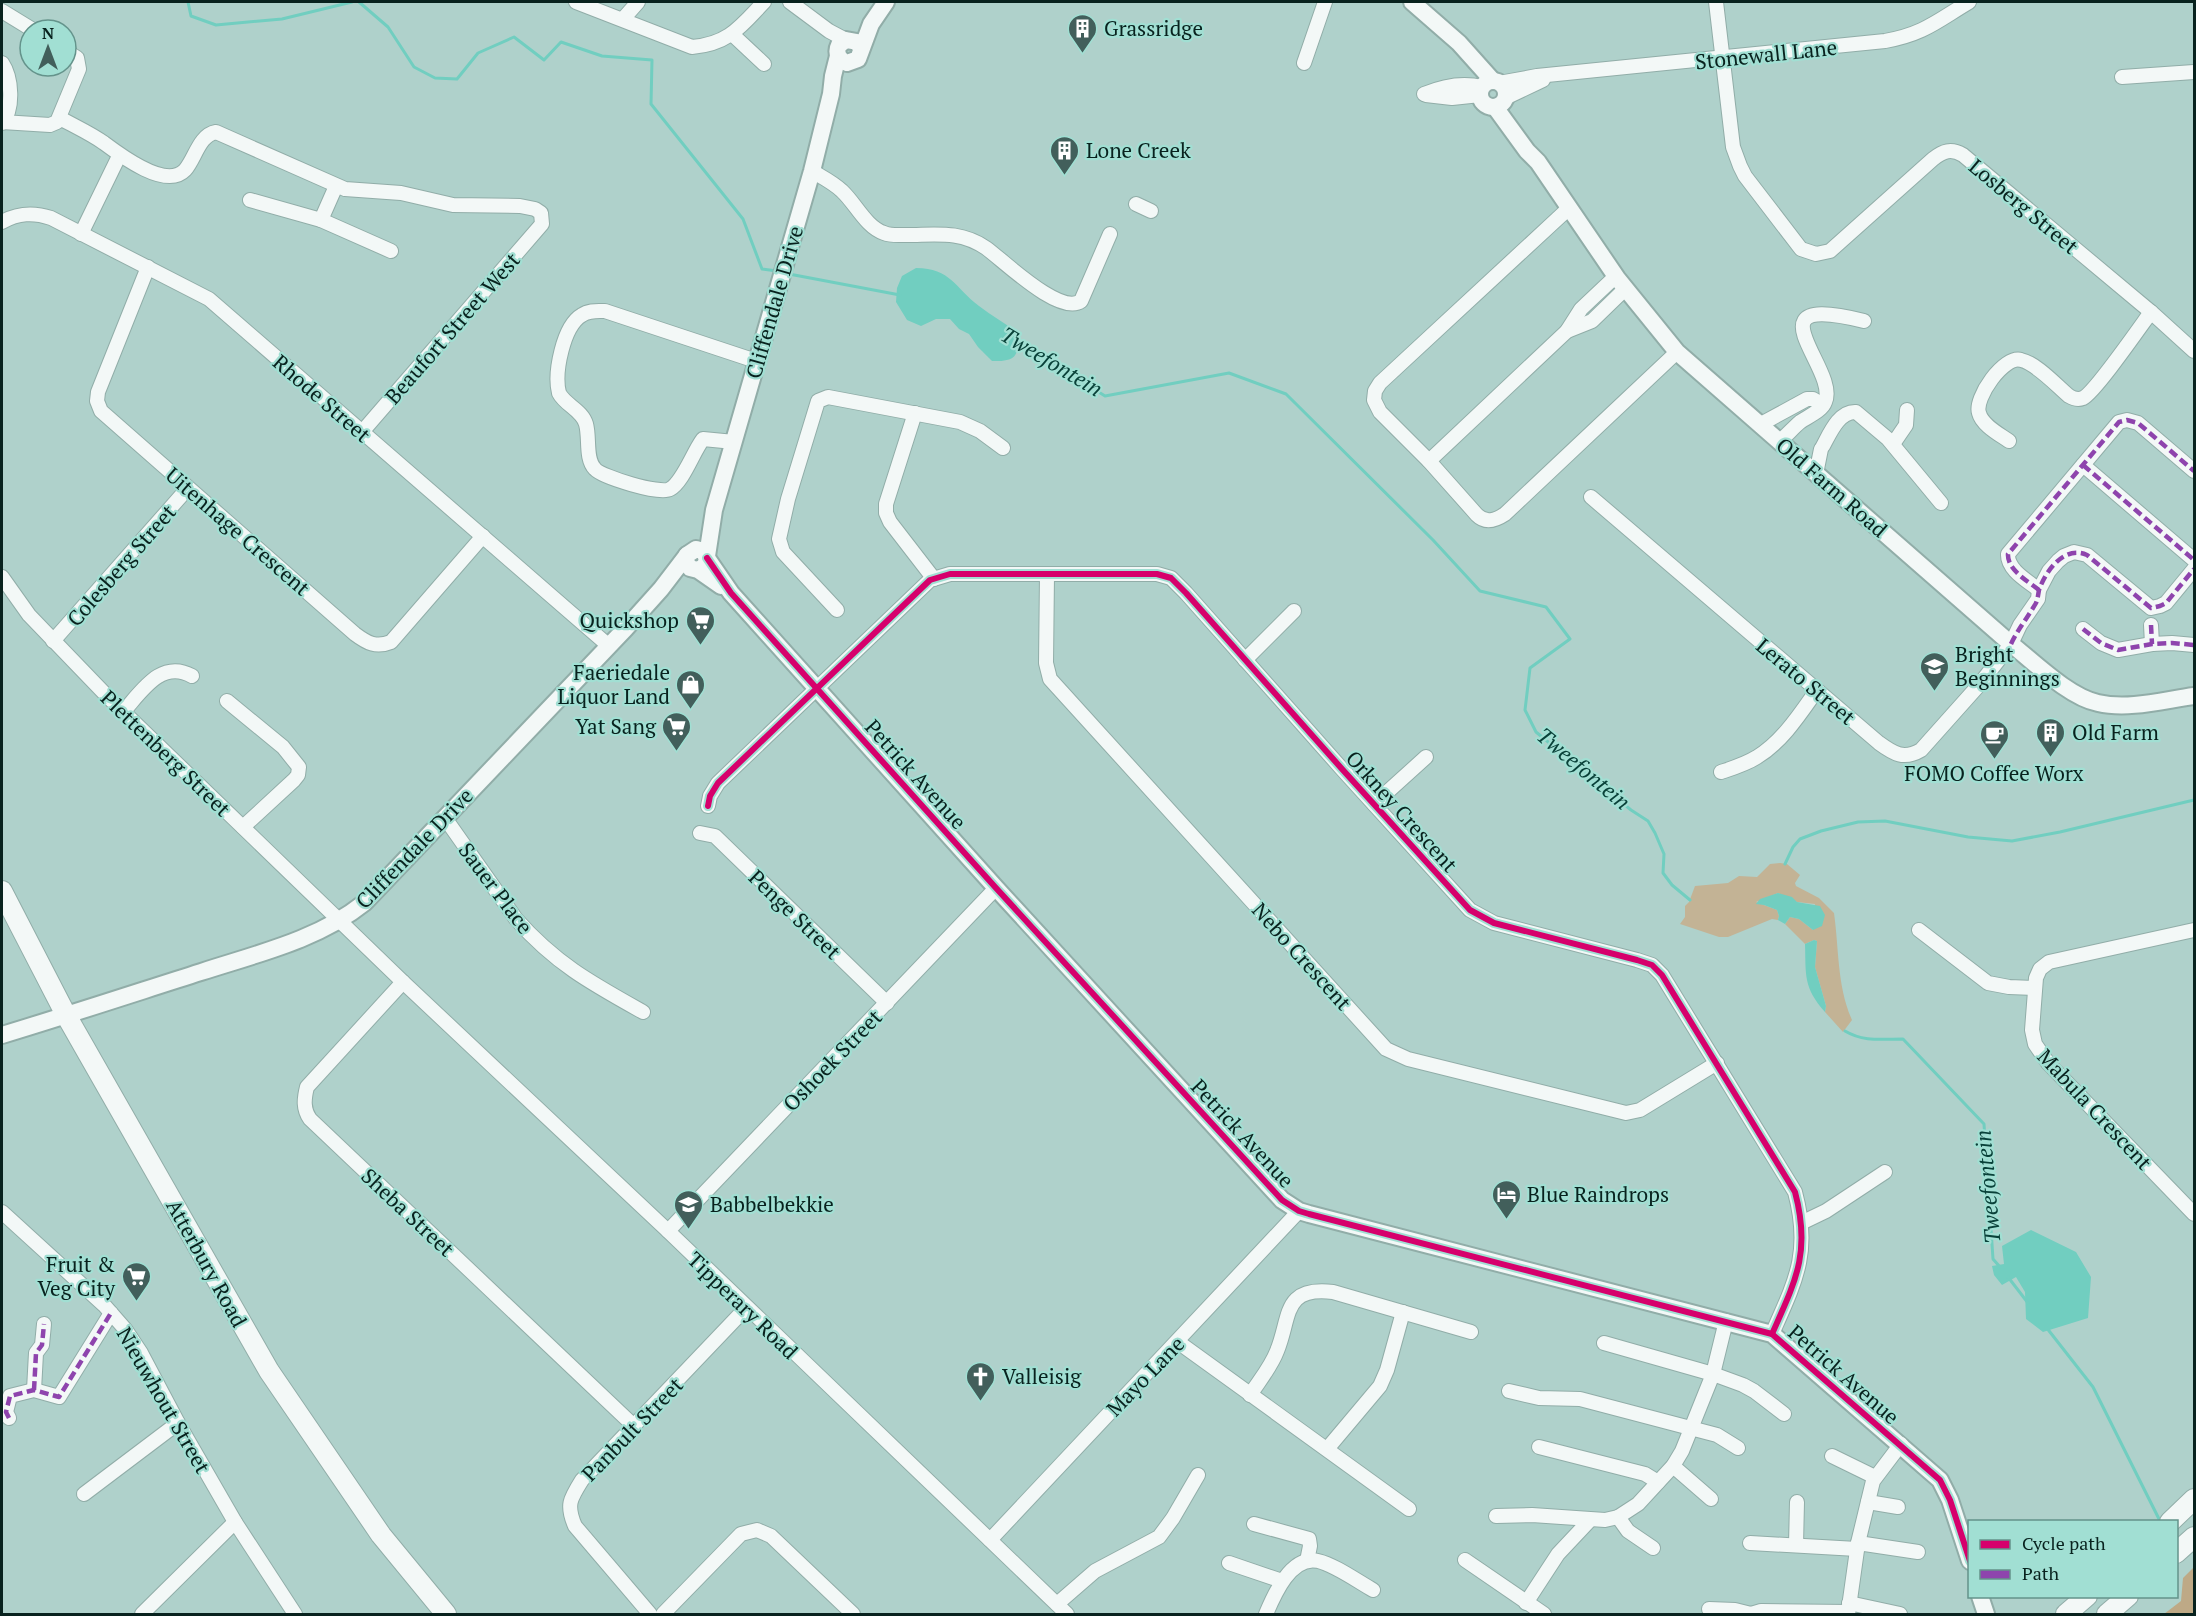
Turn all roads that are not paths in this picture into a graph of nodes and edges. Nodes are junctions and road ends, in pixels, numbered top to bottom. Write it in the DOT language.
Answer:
graph roads {
  1 [pos="576,2"];
  2 [pos="638,2"];
  3 [pos="764,2"];
  4 [pos="790,2"];
  5 [pos="886,2"];
  6 [pos="1324,2"];
  7 [pos="1412,2"];
  8 [pos="1716,2"];
  9 [pos="1969,2"];
  10 [pos="2,11"];
  11 [pos="623,19"];
  12 [pos="18,21"];
  13 [pos="732,34"];
  14 [pos="847,50"];
  15 [pos="1723,58"];
  16 [pos="2,63"];
  17 [pos="1304,63"];
  18 [pos="764,64"];
  19 [pos="2194,72"];
  20 [pos="2122,77"];
  21 [pos="76,78"];
  22 [pos="1493,92"];
  23 [pos="60,118"];
  24 [pos="2,123"];
  25 [pos="119,156"];
  26 [pos="812,171"];
  27 [pos="336,186"];
  28 [pos="250,200"];
  29 [pos="1136,204"];
  30 [pos="1569,208"];
  31 [pos="1151,211"];
  32 [pos="321,220"];
  33 [pos="2,222"];
  34 [pos="81,234"];
  35 [pos="1110,234"];
  36 [pos="391,251"];
  37 [pos="148,267"];
  38 [pos="1621,282"];
  39 [pos="2151,312"];
  40 [pos="1864,321"];
  41 [pos="2194,351"];
  42 [pos="1677,352"];
  43 [pos="756,362"];
  44 [pos="1823,405"];
  45 [pos="1907,410"];
  46 [pos="915,413"];
  47 [pos="1761,424"];
  48 [pos="362,432"];
  49 [pos="1780,441"];
  50 [pos="2009,441"];
  51 [pos="734,442"];
  52 [pos="1893,444"];
  53 [pos="1823,446"];
  54 [pos="1003,448"];
  55 [pos="1429,461"];
  56 [pos="2083,465"];
  57 [pos="2194,471"];
  58 [pos="188,488"];
  59 [pos="1591,497"];
  60 [pos="1941,503"];
  61 [pos="483,536"];
  62 [pos="698,560"];
  63 [pos="2194,560"];
  64 [pos="2194,569"];
  65 [pos="1047,575"];
  66 [pos="2,577"];
  67 [pos="934,579"];
  68 [pos="2039,590"];
  69 [pos="837,610"];
  70 [pos="1294,611"];
  71 [pos="2151,625"];
  72 [pos="2083,629"];
  73 [pos="53,641"];
  74 [pos="2011,644"];
  75 [pos="2152,644"];
  76 [pos="2194,645"];
  77 [pos="609,646"];
  78 [pos="1245,660"];
  79 [pos="192,676"];
  80 [pos="817,688"];
  81 [pos="1817,690"];
  82 [pos="2194,696"];
  83 [pos="227,700"];
  84 [pos="123,711"];
  85 [pos="1425,757"];
  86 [pos="1721,772"];
  87 [pos="1374,804"];
  88 [pos="708,806"];
  89 [pos="445,818"];
  90 [pos="243,827"];
  91 [pos="699,833"];
  92 [pos="996,888"];
  93 [pos="2,891"];
  94 [pos="340,921"];
  95 [pos="1919,930"];
  96 [pos="2194,930"];
  97 [pos="403,982"];
  98 [pos="2035,988"];
  99 [pos="887,1003"];
  100 [pos="643,1012"];
  101 [pos="66,1016"];
  102 [pos="2,1035"];
  103 [pos="1717,1063"];
  104 [pos="1886,1172"];
  105 [pos="2,1212"];
  106 [pos="1299,1212"];
  107 [pos="2194,1214"];
  108 [pos="1801,1223"];
  109 [pos="668,1231"];
  110 [pos="746,1308"];
  111 [pos="111,1312"];
  112 [pos="1403,1312"];
  113 [pos="1726,1321"];
  114 [pos="44,1324"];
  115 [pos="1471,1332"];
  116 [pos="1772,1334"];
  117 [pos="1178,1342"];
  118 [pos="1604,1343"];
  119 [pos="1713,1374"];
  120 [pos="34,1390"];
  121 [pos="1509,1391"];
  122 [pos="1250,1395"];
  123 [pos="1784,1414"];
  124 [pos="9,1418"];
  125 [pos="178,1424"];
  126 [pos="635,1427"];
  127 [pos="1693,1428"];
  128 [pos="1901,1444"];
  129 [pos="1539,1447"];
  130 [pos="1738,1448"];
  131 [pos="1327,1449"];
  132 [pos="1832,1456"];
  133 [pos="1673,1466"];
  134 [pos="1198,1475"];
  135 [pos="1875,1477"];
  136 [pos="1658,1482"];
  137 [pos="84,1494"];
  138 [pos="1711,1499"];
  139 [pos="2194,1499"];
  140 [pos="1797,1502"];
  141 [pos="1868,1502"];
  142 [pos="1898,1507"];
  143 [pos="1409,1509"];
  144 [pos="1496,1516"];
  145 [pos="1618,1517"];
  146 [pos="1590,1520"];
  147 [pos="2171,1520"];
  148 [pos="235,1522"];
  149 [pos="1254,1524"];
  150 [pos="2194,1537"];
  151 [pos="990,1540"];
  152 [pos="1750,1543"];
  153 [pos="1796,1545"];
  154 [pos="1857,1546"];
  155 [pos="1653,1548"];
  156 [pos="2178,1551"];
  157 [pos="1918,1552"];
  158 [pos="1968,1555"];
  159 [pos="1465,1560"];
  160 [pos="1307,1561"];
  161 [pos="1229,1563"];
  162 [pos="1282,1581"];
  163 [pos="1373,1590"];
  164 [pos="1981,1598"];
  165 [pos="2085,1598"];
  166 [pos="2126,1598"];
  167 [pos="1526,1603"];
  168 [pos="1057,1604"];
  169 [pos="1709,1609"];
  170 [pos="1848,1610"];
  171 [pos="142,1614"];
  172 [pos="295,1614"];
  173 [pos="446,1614"];
  174 [pos="650,1614"];
  175 [pos="663,1614"];
  176 [pos="853,1614"];
  177 [pos="1067,1614"];
  178 [pos="1266,1614"];
  179 [pos="1544,1614"];
  180 [pos="1751,1614"];
  181 [pos="1900,1614"];
  182 [pos="1986,1614"];
  183 [pos="2066,1614"];
  184 [pos="2107,1614"];
  1 -- 11 [label="street"];
  2 -- 11 [label="street"];
  3 -- 13 [label="street"];
  4 -- 14 [label="street"];
  5 -- 14 [label="street"];
  6 -- 17 [label="street"];
  7 -- 22 [label="street, Old Farm Road"];
  8 -- 15 [label="street"];
  9 -- 15 [label="street, Stonewall Lane"];
  10 -- 12 [label="street"];
  11 -- 13 [label="street"];
  13 -- 18 [label="street"];
  14 -- 26 [label="street, Cliffendale Drive"];
  15 -- 22 [label="street, Stonewall Lane"];
  15 -- 39 [label="street, Losberg Street"];
  16 -- 24 [label="street"];
  19 -- 20 [label="street"];
  21 -- 23 [label="street"];
  22 -- 30 [label="street, Old Farm Road"];
  23 -- 24 [label="street"];
  23 -- 25 [label="street"];
  25 -- 27 [label="street"];
  25 -- 34 [label="street"];
  26 -- 35 [label="street"];
  26 -- 43 [label="street, Cliffendale Drive"];
  27 -- 32 [label="street"];
  27 -- 48 [label="street, Beaufort Street West"];
  28 -- 32 [label="street"];
  29 -- 31 [label="street"];
  30 -- 38 [label="street, Old Farm Road"];
  30 -- 55 [label="street"];
  32 -- 36 [label="street"];
  33 -- 34 [label="street, Rhode Street"];
  34 -- 37 [label="street, Rhode Street"];
  37 -- 48 [label="street, Rhode Street"];
  37 -- 58 [label="street, Uitenhage Crescent"];
  38 -- 42 [label="street, Old Farm Road"];
  38 -- 55 [label="street"];
  39 -- 41 [label="street, Losberg Street"];
  39 -- 50 [label="street"];
  40 -- 44 [label="street"];
  42 -- 47 [label="street, Old Farm Road"];
  42 -- 55 [label="street"];
  43 -- 51 [label="street, Cliffendale Drive"];
  43 -- 51 [label="street"];
  44 -- 47 [label="street"];
  44 -- 49 [label="street"];
  45 -- 52 [label="street"];
  46 -- 54 [label="street"];
  46 -- 67 [label="street"];
  46 -- 69 [label="street"];
  47 -- 49 [label="street, Old Farm Road"];
  48 -- 61 [label="street, Rhode Street"];
  49 -- 74 [label="street, Old Farm Road"];
  51 -- 62 [label="street, Cliffendale Drive"];
  52 -- 53 [label="street"];
  52 -- 60 [label="street"];
  56 -- 57 [label="street"];
  56 -- 63 [label="street"];
  56 -- 68 [label="street"];
  58 -- 61 [label="street, Uitenhage Crescent"];
  58 -- 73 [label="street, Colesberg Street"];
  59 -- 81 [label="street, Lerato Street"];
  61 -- 77 [label="street, Rhode Street"];
  62 -- 77 [label="street, Cliffendale Drive"];
  62 -- 80 [label="street, Petrick Avenue"];
  64 -- 68 [label="street"];
  65 -- 67 [label="street, Orkney Crescent"];
  65 -- 78 [label="street, Orkney Crescent"];
  65 -- 103 [label="street, Nebo Crescent"];
  66 -- 73 [label="street, Plettenberg Street"];
  67 -- 80 [label="street"];
  68 -- 74 [label="street"];
  70 -- 78 [label="street"];
  71 -- 75 [label="street"];
  72 -- 75 [label="street"];
  73 -- 84 [label="street, Plettenberg Street"];
  74 -- 81 [label="street, Lerato Street"];
  74 -- 82 [label="street, Old Farm Road"];
  75 -- 76 [label="street"];
  77 -- 89 [label="street, Cliffendale Drive"];
  78 -- 87 [label="street, Orkney Crescent"];
  79 -- 84 [label="street"];
  80 -- 88 [label="street"];
  80 -- 92 [label="street, Petrick Avenue"];
  81 -- 86 [label="street"];
  83 -- 90 [label="street"];
  84 -- 90 [label="street, Plettenberg Street"];
  85 -- 87 [label="street"];
  87 -- 103 [label="street, Orkney Crescent"];
  89 -- 94 [label="street, Cliffendale Drive"];
  89 -- 100 [label="street, Sauer Place"];
  90 -- 94 [label="street, Plettenberg Street"];
  91 -- 99 [label="street, Penge Street"];
  92 -- 99 [label="street, Oshoek Street"];
  92 -- 106 [label="street, Petrick Avenue"];
  93 -- 101 [label="main road, Atterbury Road"];
  94 -- 97 [label="street, Tipperary Road"];
  94 -- 101 [label="street, Cliffendale Drive"];
  95 -- 98 [label="street"];
  96 -- 98 [label="street, Mabula Crescent"];
  97 -- 109 [label="street, Tipperary Road"];
  97 -- 126 [label="street, Sheba Street"];
  98 -- 107 [label="street, Mabula Crescent"];
  99 -- 109 [label="street, Oshoek Street"];
  101 -- 102 [label="street, Cliffendale Drive"];
  101 -- 173 [label="main road, Atterbury Road"];
  103 -- 108 [label="street, Orkney Crescent"];
  104 -- 108 [label="street"];
  105 -- 111 [label="street, Nieuwhout Street"];
  106 -- 113 [label="street, Petrick Avenue"];
  106 -- 117 [label="street, Mayo Lane"];
  108 -- 116 [label="street, Orkney Crescent"];
  109 -- 110 [label="street, Tipperary Road"];
  110 -- 126 [label="street, Panbult Street"];
  110 -- 151 [label="street, Tipperary Road"];
  111 -- 120 [label="street"];
  111 -- 125 [label="street, Nieuwhout Street"];
  112 -- 115 [label="street"];
  112 -- 122 [label="street"];
  112 -- 131 [label="street"];
  113 -- 116 [label="street, Petrick Avenue"];
  113 -- 119 [label="street"];
  114 -- 120 [label="street"];
  116 -- 128 [label="street, Petrick Avenue"];
  117 -- 122 [label="street"];
  117 -- 151 [label="street, Mayo Lane"];
  118 -- 119 [label="street"];
  119 -- 123 [label="street"];
  119 -- 127 [label="street"];
  120 -- 124 [label="street"];
  121 -- 127 [label="street"];
  122 -- 131 [label="street"];
  125 -- 137 [label="street"];
  125 -- 148 [label="street, Nieuwhout Street"];
  126 -- 174 [label="street, Panbult Street"];
  127 -- 130 [label="street"];
  127 -- 133 [label="street"];
  128 -- 135 [label="street"];
  128 -- 158 [label="street, Petrick Avenue"];
  129 -- 136 [label="street"];
  131 -- 143 [label="street"];
  132 -- 135 [label="street"];
  133 -- 136 [label="street"];
  133 -- 138 [label="street"];
  134 -- 168 [label="street"];
  135 -- 141 [label="street"];
  136 -- 145 [label="street"];
  139 -- 147 [label="main road"];
  140 -- 153 [label="street"];
  141 -- 142 [label="street"];
  141 -- 154 [label="street"];
  144 -- 146 [label="street"];
  145 -- 146 [label="street"];
  145 -- 155 [label="street"];
  146 -- 167 [label="street"];
  148 -- 171 [label="street"];
  148 -- 172 [label="street, Nieuwhout Street"];
  149 -- 160 [label="street"];
  150 -- 156 [label="main road"];
  151 -- 168 [label="street, Tipperary Road"];
  152 -- 153 [label="street"];
  153 -- 154 [label="street"];
  154 -- 157 [label="street"];
  154 -- 170 [label="street"];
  159 -- 167 [label="street"];
  160 -- 162 [label="street"];
  160 -- 163 [label="street"];
  161 -- 162 [label="street"];
  162 -- 178 [label="street"];
  164 -- 182 [label="street"];
  165 -- 183 [label="main road"];
  166 -- 184 [label="main road"];
  167 -- 179 [label="street"];
  168 -- 177 [label="street, Tipperary Road"];
  169 -- 180 [label="street"];
  170 -- 180 [label="street"];
  170 -- 181 [label="street"];
  175 -- 176 [label="street"];
}
